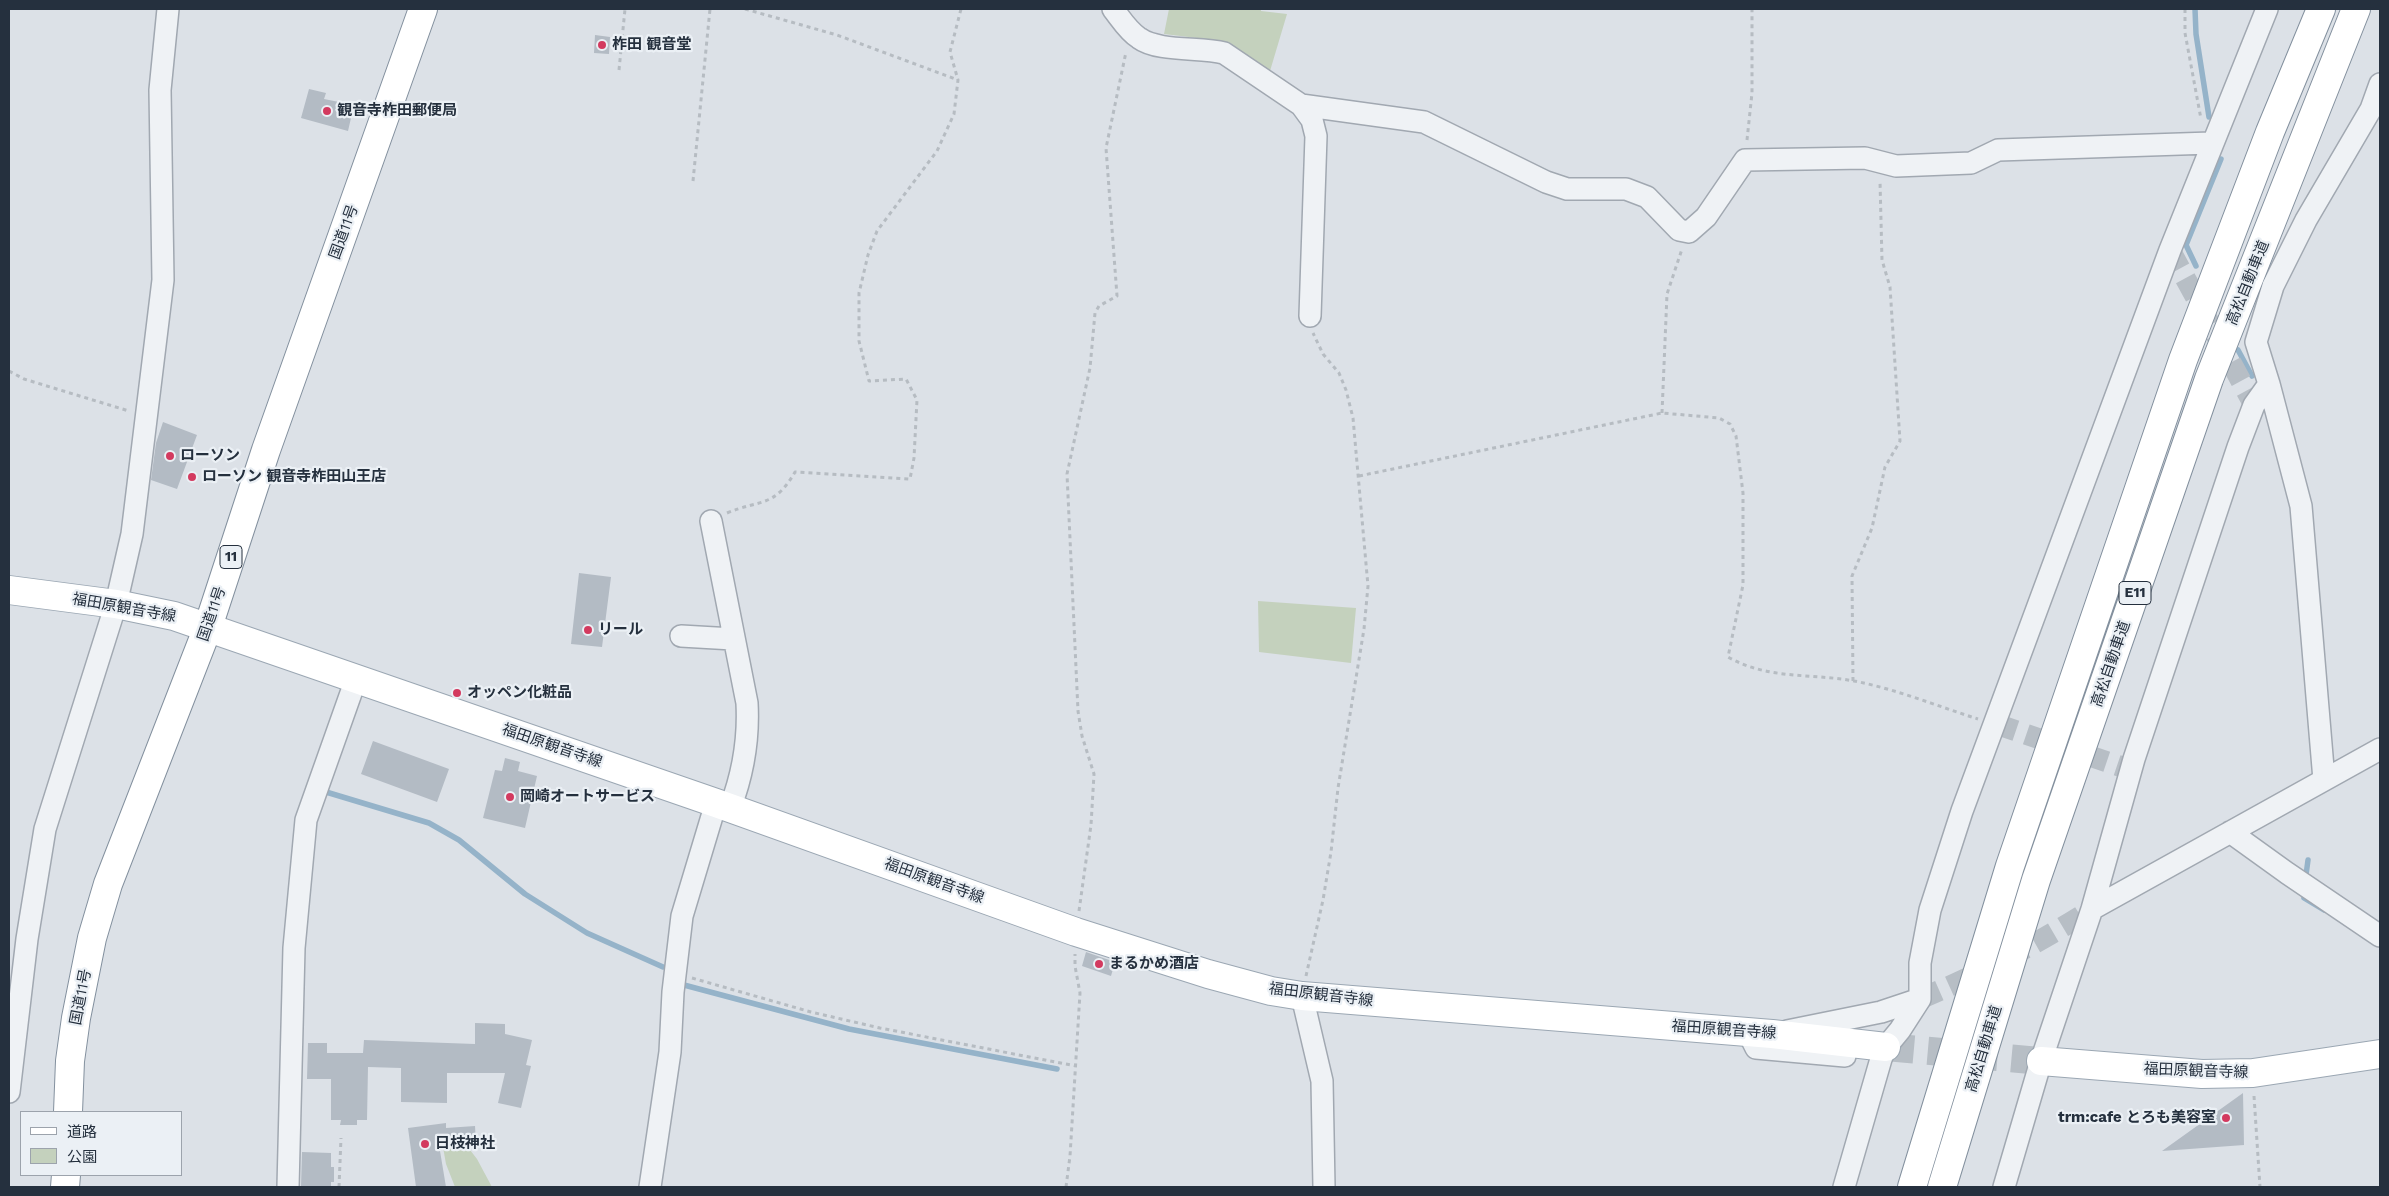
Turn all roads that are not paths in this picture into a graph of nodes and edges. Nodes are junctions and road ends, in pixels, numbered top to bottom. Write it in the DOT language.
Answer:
graph roads {
  1 [pos="168,9"];
  2 [pos="423,9"];
  3 [pos="1113,9"];
  4 [pos="2267,9"];
  5 [pos="2321,9"];
  6 [pos="2356,9"];
  7 [pos="2380,84"];
  8 [pos="1301,105"];
  9 [pos="2208,143"];
  10 [pos="1310,316"];
  11 [pos="2269,384"];
  12 [pos="711,520"];
  13 [pos="9,590"];
  14 [pos="116,604"];
  15 [pos="208,627"];
  16 [pos="681,636"];
  17 [pos="733,639"];
  18 [pos="356,679"];
  19 [pos="2380,749"];
  20 [pos="2324,780"];
  21 [pos="723,806"];
  22 [pos="2230,832"];
  23 [pos="2092,909"];
  24 [pos="2380,936"];
  25 [pos="1302,996"];
  26 [pos="1920,999"];
  27 [pos="1760,1033"];
  28 [pos="1883,1053"];
  29 [pos="2380,1054"];
  30 [pos="2041,1061"];
  31 [pos="9,1092"];
  32 [pos="68,1111"];
  33 [pos="288,1187"];
  34 [pos="650,1187"];
  35 [pos="1324,1187"];
  36 [pos="1844,1187"];
  37 [pos="1912,1187"];
  38 [pos="1942,1187"];
  39 [pos="2004,1187"];
  1 -- 14 [label="street"];
  2 -- 15 [label="main road, 国道11号 / 11"];
  3 -- 8 [label="street"];
  4 -- 9 [label="street"];
  5 -- 37 [label="main road, 高松自動車道 / E11"];
  6 -- 38 [label="main road, 高松自動車道 / E11"];
  7 -- 11 [label="street"];
  8 -- 9 [label="street"];
  8 -- 10 [label="street"];
  9 -- 26 [label="street"];
  11 -- 20 [label="street"];
  11 -- 23 [label="street"];
  12 -- 17 [label="street"];
  13 -- 14 [label="main road, 福田原観音寺線"];
  14 -- 15 [label="main road, 福田原観音寺線"];
  14 -- 31 [label="street"];
  15 -- 18 [label="main road, 福田原観音寺線"];
  15 -- 32 [label="main road, 国道11号 / 11"];
  16 -- 17 [label="street"];
  17 -- 21 [label="street"];
  18 -- 21 [label="main road, 福田原観音寺線"];
  18 -- 33 [label="street"];
  19 -- 20 [label="street"];
  20 -- 22 [label="street"];
  21 -- 25 [label="main road, 福田原観音寺線"];
  21 -- 34 [label="street"];
  22 -- 23 [label="street"];
  22 -- 24 [label="street"];
  23 -- 30 [label="street"];
  25 -- 27 [label="main road, 福田原観音寺線"];
  25 -- 35 [label="street"];
  26 -- 27 [label="street"];
  26 -- 28 [label="street"];
  27 -- 28 [label="main road, 福田原観音寺線"];
  28 -- 36 [label="street"];
  29 -- 30 [label="main road, 福田原観音寺線"];
  30 -- 39 [label="street"];
}
